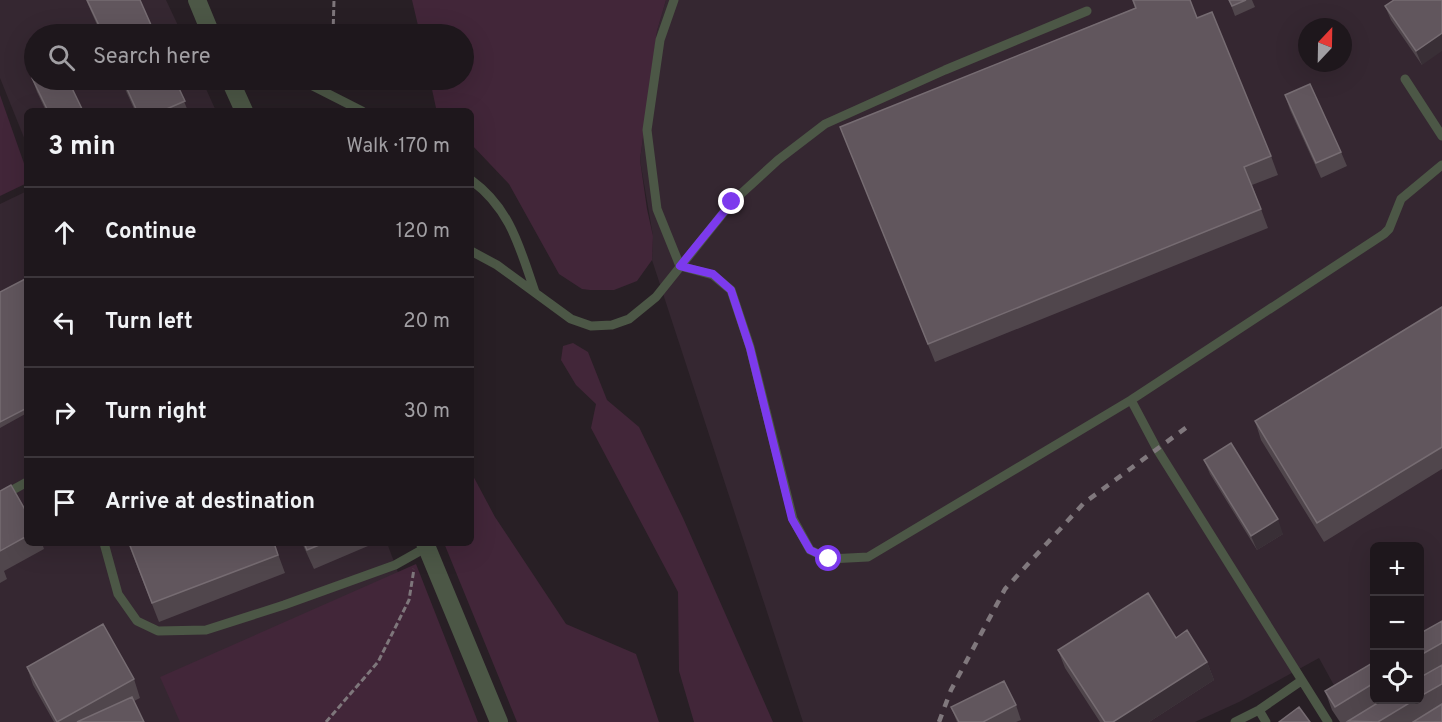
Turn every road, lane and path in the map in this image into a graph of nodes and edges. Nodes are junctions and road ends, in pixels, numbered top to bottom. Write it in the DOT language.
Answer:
graph roads {
  1 [pos="196,0"];
  2 [pos="334,0"];
  3 [pos="674,0"];
  4 [pos="1088,11"];
  5 [pos="207,24"];
  6 [pos="333,24"];
  7 [pos="1405,79"];
  8 [pos="235,90"];
  9 [pos="321,90"];
  10 [pos="243,108"];
  11 [pos="356,108"];
  12 [pos="1442,136"];
  13 [pos="1442,165"];
  14 [pos="474,183"];
  15 [pos="474,253"];
  16 [pos="680,266"];
  17 [pos="536,293"];
  18 [pos="1131,400"];
  19 [pos="24,484"];
  20 [pos="0,497"];
  21 [pos="105,546"];
  22 [pos="423,548"];
  23 [pos="1301,681"];
  24 [pos="1259,710"];
  25 [pos="326,722"];
  26 [pos="498,722"];
  27 [pos="1234,722"];
  28 [pos="1266,722"];
  29 [pos="1328,722"];
  1 -- 5 [label="street"];
  2 -- 6 [label="path"];
  3 -- 16 [label="lane"];
  4 -- 16 [label="lane"];
  7 -- 12 [label="lane"];
  8 -- 10 [label="street"];
  9 -- 11 [label="lane"];
  13 -- 18 [label="lane"];
  14 -- 17 [label="lane"];
  15 -- 17 [label="lane"];
  16 -- 17 [label="lane"];
  16 -- 18 [label="lane"];
  18 -- 23 [label="lane"];
  19 -- 20 [label="lane"];
  21 -- 22 [label="lane"];
  22 -- 25 [label="path"];
  22 -- 26 [label="street"];
  23 -- 24 [label="lane"];
  23 -- 29 [label="lane"];
  24 -- 27 [label="lane"];
  24 -- 28 [label="lane"];
}
